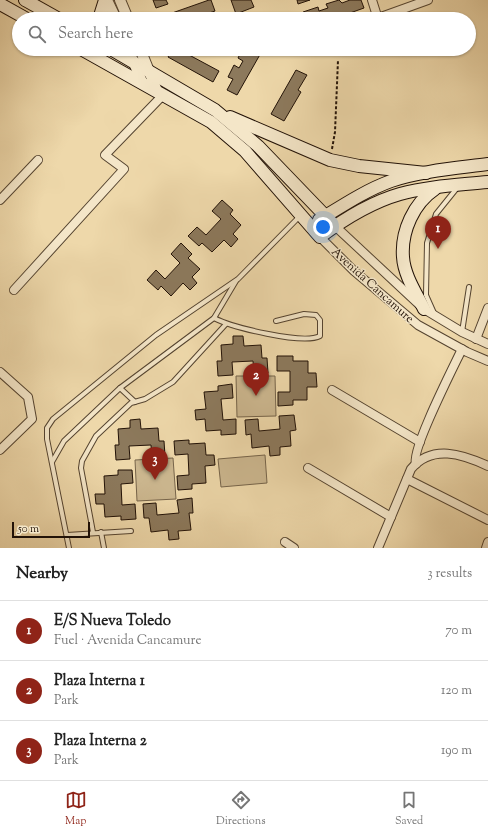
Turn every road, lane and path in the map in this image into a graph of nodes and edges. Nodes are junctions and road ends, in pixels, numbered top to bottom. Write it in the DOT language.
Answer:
graph roads {
  1 [pos="25,0"];
  2 [pos="106,0"];
  3 [pos="120,0"];
  4 [pos="372,0"];
  5 [pos="428,0"];
  6 [pos="0,4"];
  7 [pos="14,12"];
  8 [pos="46,12"];
  9 [pos="102,12"];
  10 [pos="112,12"];
  11 [pos="125,12"];
  12 [pos="376,12"];
  13 [pos="395,12"];
  14 [pos="93,56"];
  15 [pos="123,56"];
  16 [pos="131,56"];
  17 [pos="143,56"];
  18 [pos="340,56"];
  19 [pos="134,62"];
  20 [pos="149,71"];
  21 [pos="143,84"];
  22 [pos="160,93"];
  23 [pos="215,110"];
  24 [pos="38,160"];
  25 [pos="330,160"];
  26 [pos="488,164"];
  27 [pos="426,173"];
  28 [pos="488,182"];
  29 [pos="460,185"];
  30 [pos="438,187"];
  31 [pos="0,200"];
  32 [pos="301,215"];
  33 [pos="324,216"];
  34 [pos="310,225"];
  35 [pos="335,226"];
  36 [pos="320,237"];
  37 [pos="238,279"];
  38 [pos="469,287"];
  39 [pos="14,290"];
  40 [pos="488,308"];
  41 [pos="424,309"];
  42 [pos="436,317"];
  43 [pos="214,318"];
  44 [pos="276,321"];
  45 [pos="226,324"];
  46 [pos="462,332"];
  47 [pos="476,339"];
  48 [pos="488,344"];
  49 [pos="462,349"];
  50 [pos="488,361"];
  51 [pos="0,372"];
  52 [pos="120,388"];
  53 [pos="332,390"];
  54 [pos="135,402"];
  55 [pos="420,442"];
  56 [pos="0,450"];
  57 [pos="52,462"];
  58 [pos="416,464"];
  59 [pos="488,466"];
  60 [pos="308,468"];
  61 [pos="407,479"];
  62 [pos="391,517"];
  63 [pos="488,520"];
  64 [pos="131,531"];
  65 [pos="93,532"];
  66 [pos="101,532"];
  67 [pos="66,535"];
  68 [pos="285,542"];
  69 [pos="488,542"];
  70 [pos="69,548"];
  71 [pos="104,548"];
  72 [pos="294,548"];
  73 [pos="378,548"];
  74 [pos="486,548"];
  1 -- 8 [label="main road"];
  2 -- 9 [label="main road"];
  2 -- 10 [label="street"];
  3 -- 11 [label="street"];
  4 -- 12 [label="street"];
  5 -- 13 [label="street"];
  6 -- 7 [label="main road"];
  14 -- 21 [label="main road, Avenida Cancamure"];
  15 -- 19 [label="main road, Avenida Cancamure"];
  16 -- 19 [label="street"];
  17 -- 20 [label="street"];
  18 -- 25 [label="path"];
  19 -- 20 [label="main road, Avenida Cancamure"];
  19 -- 21 [label="street"];
  20 -- 22 [label="street"];
  20 -- 23 [label="main road, Avenida Cancamure"];
  21 -- 22 [label="main road, Avenida Cancamure"];
  22 -- 32 [label="main road, Avenida Cancamure"];
  22 -- 39 [label="street"];
  23 -- 25 [label="main road"];
  23 -- 33 [label="main road, Avenida Cancamure"];
  24 -- 31 [label="street"];
  25 -- 27 [label="main road"];
  26 -- 27 [label="main road"];
  27 -- 33 [label="main road"];
  28 -- 29 [label="main road"];
  29 -- 30 [label="main road"];
  29 -- 42 [label="lane"];
  30 -- 35 [label="main road"];
  30 -- 41 [label="main road"];
  32 -- 34 [label="main road, Avenida Cancamure"];
  32 -- 37 [label="lane"];
  33 -- 34 [label="main road"];
  33 -- 35 [label="main road, Avenida Cancamure"];
  34 -- 36 [label="main road, Avenida Cancamure"];
  35 -- 36 [label="main road"];
  35 -- 41 [label="street, Avenida Cancamure"];
  36 -- 49 [label="street, Avenida Cancamure"];
  37 -- 43 [label="lane"];
  37 -- 57 [label="lane"];
  38 -- 46 [label="lane"];
  40 -- 47 [label="street"];
  41 -- 42 [label="street, Avenida Cancamure"];
  42 -- 46 [label="street, Avenida Cancamure"];
  43 -- 45 [label="lane"];
  43 -- 52 [label="lane"];
  44 -- 45 [label="lane"];
  45 -- 54 [label="lane"];
  46 -- 47 [label="street, Avenida Cancamure"];
  47 -- 48 [label="street, Avenida Cancamure"];
  49 -- 50 [label="street, Avenida Cancamure"];
  49 -- 55 [label="street"];
  51 -- 56 [label="street"];
  52 -- 54 [label="lane"];
  52 -- 57 [label="lane"];
  53 -- 55 [label="street"];
  54 -- 65 [label="lane"];
  55 -- 58 [label="street"];
  57 -- 67 [label="lane"];
  58 -- 59 [label="street"];
  58 -- 61 [label="street"];
  60 -- 62 [label="street"];
  61 -- 62 [label="street"];
  61 -- 63 [label="street"];
  62 -- 73 [label="street"];
  64 -- 66 [label="lane"];
  65 -- 66 [label="lane"];
  65 -- 67 [label="lane"];
  66 -- 71 [label="lane"];
  67 -- 70 [label="lane"];
  68 -- 72 [label="street"];
  69 -- 74 [label="street"];
}
